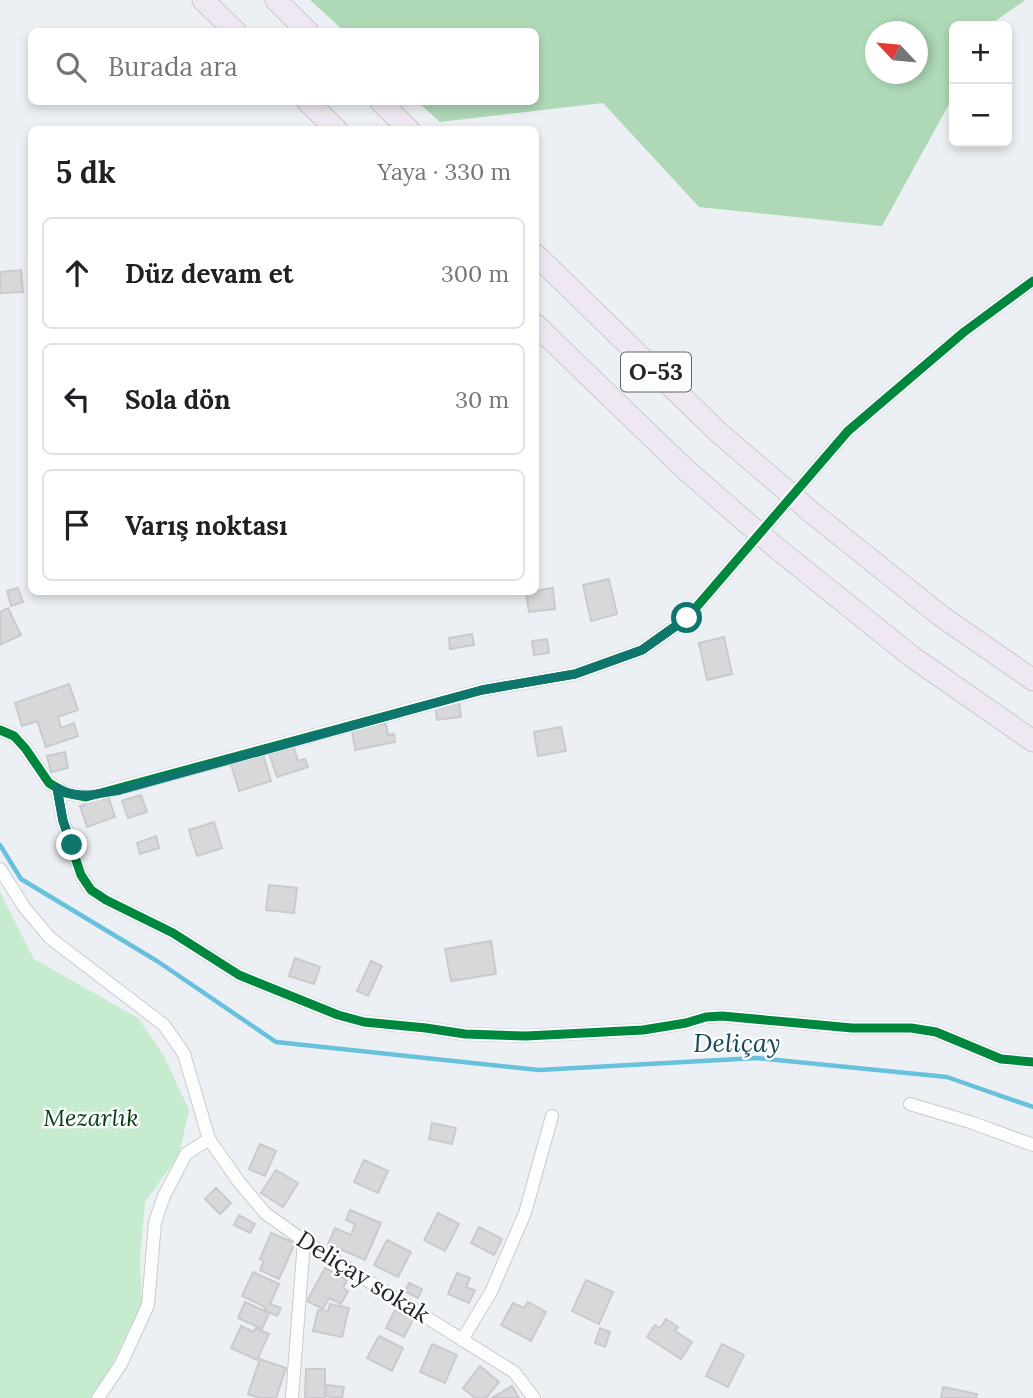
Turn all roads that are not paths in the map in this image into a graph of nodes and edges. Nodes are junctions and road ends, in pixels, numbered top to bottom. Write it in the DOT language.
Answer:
graph roads {
  1 [pos="203,0"];
  2 [pos="275,0"];
  3 [pos="232,28"];
  4 [pos="304,28"];
  5 [pos="312,105"];
  6 [pos="384,105"];
  7 [pos="333,126"];
  8 [pos="405,126"];
  9 [pos="539,258"];
  10 [pos="1033,281"];
  11 [pos="539,328"];
  12 [pos="1033,680"];
  13 [pos="0,730"];
  14 [pos="1033,741"];
  15 [pos="57,788"];
  16 [pos="0,869"];
  17 [pos="1033,1062"];
  18 [pos="910,1104"];
  19 [pos="552,1116"];
  20 [pos="209,1139"];
  21 [pos="1033,1145"];
  22 [pos="304,1241"];
  23 [pos="462,1339"];
  24 [pos="98,1398"];
  25 [pos="292,1398"];
  26 [pos="534,1398"];
  1 -- 3 [label="highway"];
  2 -- 4 [label="highway"];
  5 -- 7 [label="highway"];
  6 -- 8 [label="highway"];
  9 -- 12 [label="highway, O-53, bridge"];
  10 -- 15 [label="street"];
  11 -- 14 [label="highway, O-53, bridge"];
  13 -- 15 [label="street"];
  15 -- 17 [label="street"];
  16 -- 20 [label="street, Deliçay sokak"];
  18 -- 21 [label="street"];
  19 -- 23 [label="street"];
  20 -- 22 [label="street, Deliçay sokak"];
  20 -- 24 [label="street"];
  22 -- 23 [label="street, Deliçay sokak"];
  22 -- 25 [label="street"];
  23 -- 26 [label="street, Deliçay sokak"];
}
